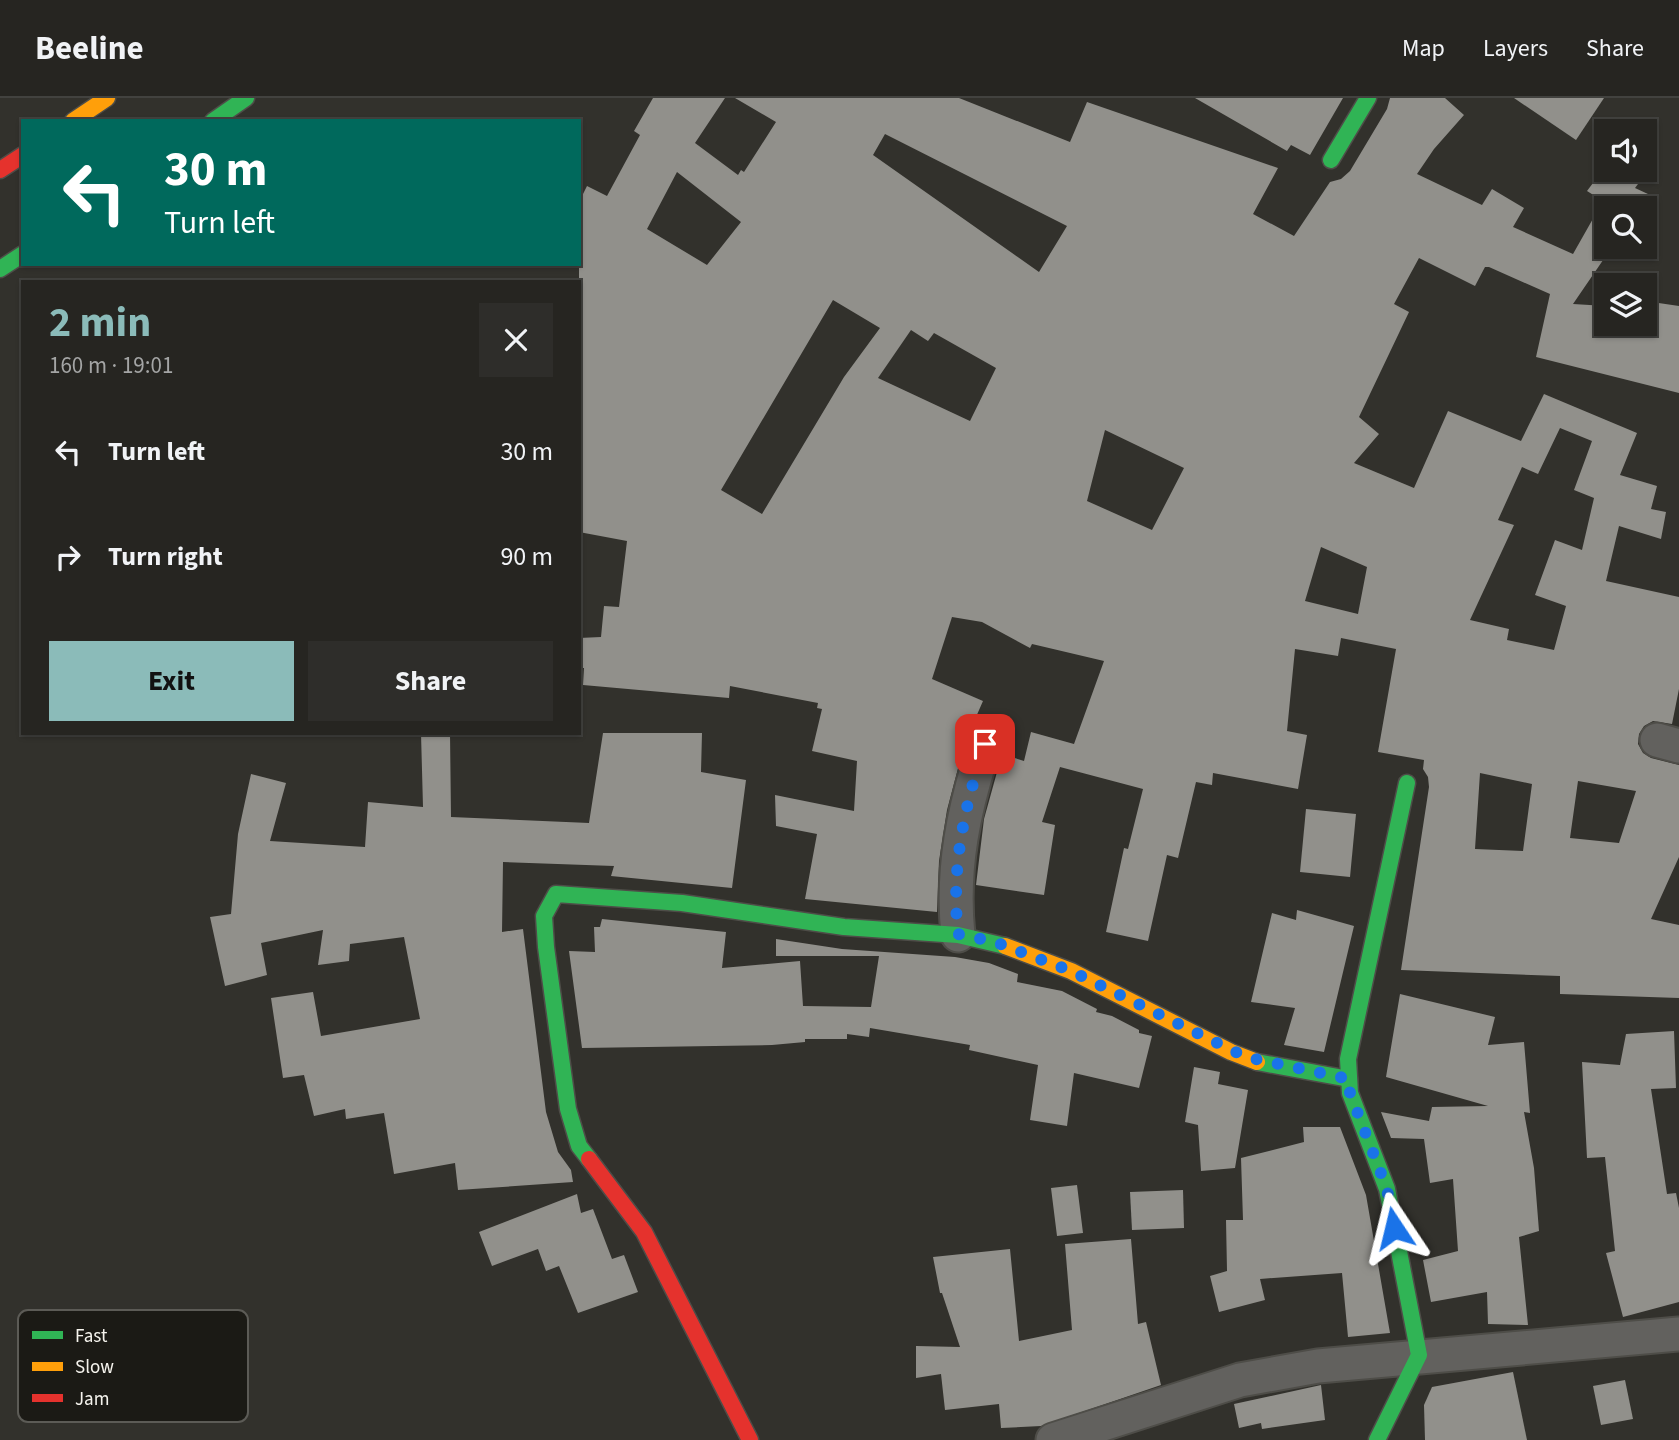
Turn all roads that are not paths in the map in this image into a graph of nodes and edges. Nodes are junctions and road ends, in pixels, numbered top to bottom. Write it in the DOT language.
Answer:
graph roads {
  1 [pos="107,98"];
  2 [pos="246,98"];
  3 [pos="1368,98"];
  4 [pos="76,119"];
  5 [pos="217,119"];
  6 [pos="21,156"];
  7 [pos="1331,160"];
  8 [pos="0,170"];
  9 [pos="21,255"];
  10 [pos="0,269"];
  11 [pos="985,744"];
  12 [pos="1407,783"];
  13 [pos="958,934"];
  14 [pos="1349,1079"];
  15 [pos="1679,1334"];
  16 [pos="1419,1355"];
  17 [pos="750,1440"];
  18 [pos="1053,1440"];
  19 [pos="1377,1440"];
  1 -- 4 [label="main road"];
  2 -- 5 [label="main road"];
  3 -- 7 [label="main road"];
  6 -- 8 [label="main road"];
  9 -- 10 [label="main road"];
  11 -- 13 [label="street"];
  12 -- 14 [label="main road"];
  13 -- 14 [label="main road"];
  13 -- 17 [label="main road"];
  14 -- 16 [label="main road"];
  15 -- 16 [label="street"];
  16 -- 18 [label="street"];
  16 -- 19 [label="main road"];
}
